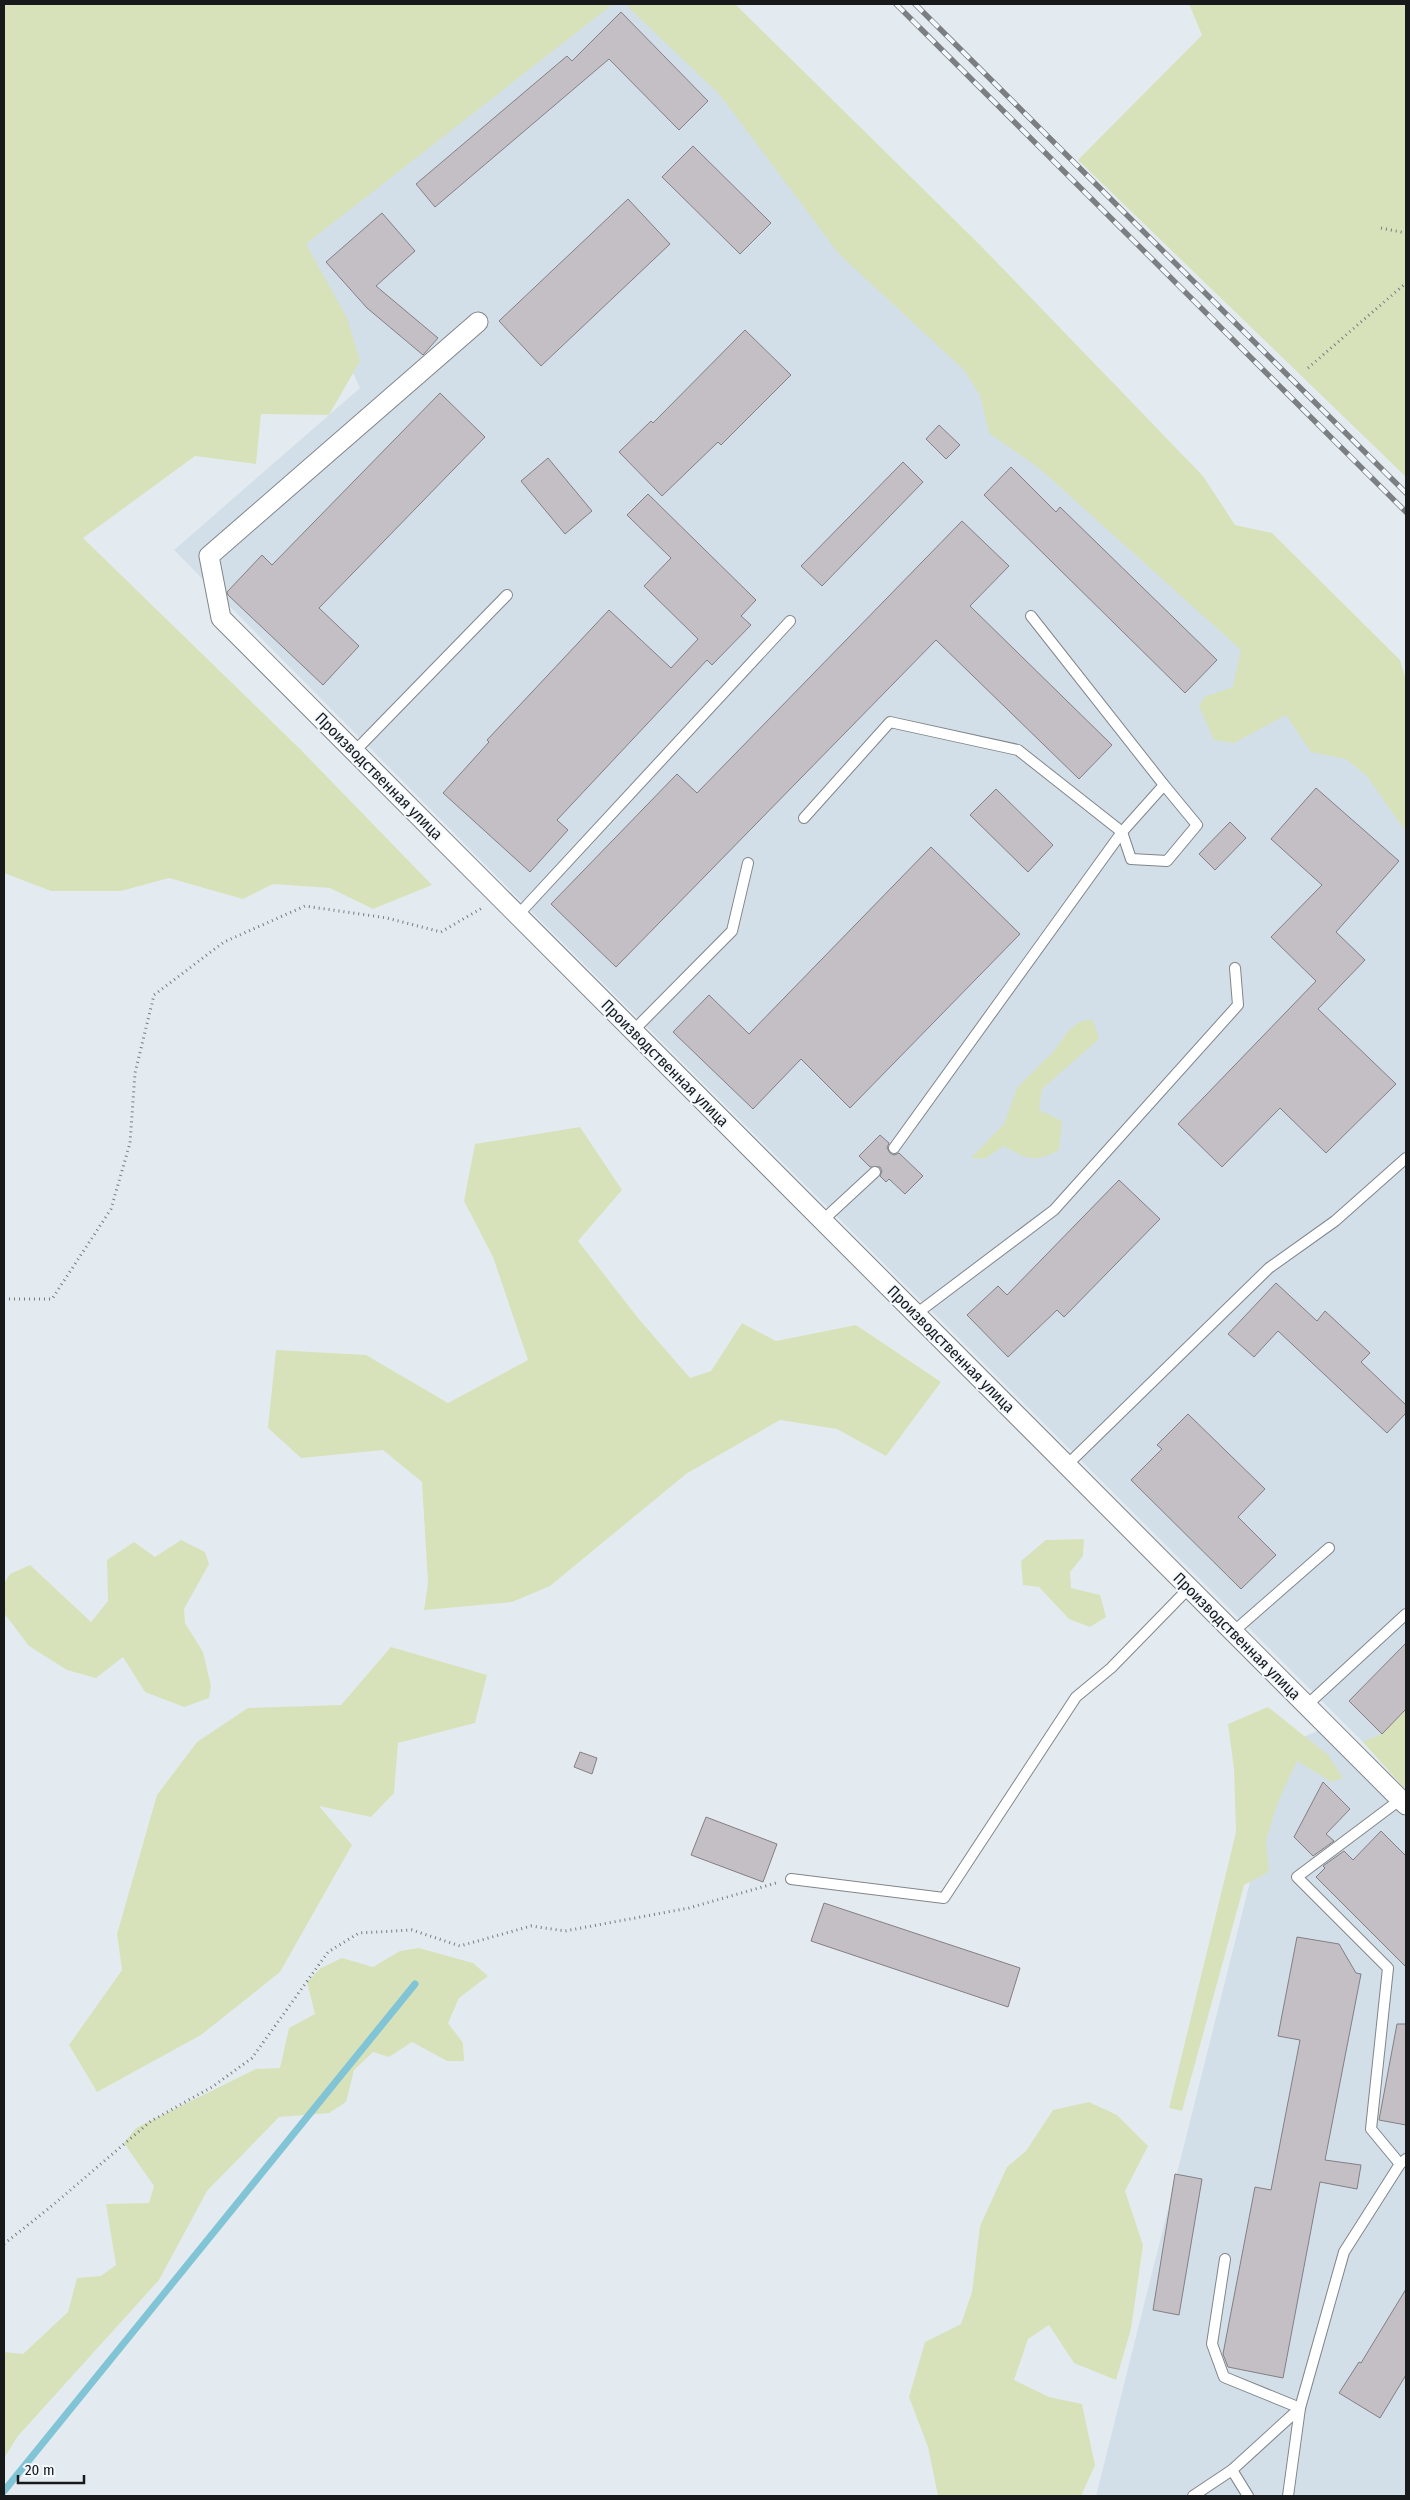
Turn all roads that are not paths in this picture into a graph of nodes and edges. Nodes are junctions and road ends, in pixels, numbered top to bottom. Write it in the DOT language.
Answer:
graph roads {
  1 [pos="478,322"];
  2 [pos="508,595"];
  3 [pos="1031,616"];
  4 [pos="790,621"];
  5 [pos="354,752"];
  6 [pos="1164,785"];
  7 [pos="804,818"];
  8 [pos="1122,832"];
  9 [pos="748,863"];
  10 [pos="518,915"];
  11 [pos="1235,968"];
  12 [pos="634,1031"];
  13 [pos="894,1148"];
  14 [pos="1406,1158"];
  15 [pos="875,1172"];
  16 [pos="822,1221"];
  17 [pos="916,1314"];
  18 [pos="1067,1465"];
  19 [pos="1329,1548"];
  20 [pos="1189,1588"];
  21 [pos="1406,1614"];
  22 [pos="1234,1632"];
  23 [pos="1307,1706"];
  24 [pos="1403,1802"];
  25 [pos="791,1879"];
  26 [pos="1403,2162"];
  27 [pos="1225,2259"];
  28 [pos="1300,2408"];
  29 [pos="1232,2470"];
  30 [pos="1193,2496"];
  31 [pos="1248,2496"];
  32 [pos="1288,2496"];
  1 -- 5 [label="street, Производственная улица"];
  2 -- 5 [label="lane"];
  3 -- 6 [label="lane"];
  4 -- 10 [label="lane"];
  5 -- 10 [label="street, Производственная улица"];
  6 -- 8 [label="lane"];
  6 -- 8 [label="lane"];
  7 -- 8 [label="lane"];
  8 -- 13 [label="lane"];
  9 -- 12 [label="lane"];
  10 -- 12 [label="street, Производственная улица"];
  11 -- 17 [label="lane"];
  12 -- 16 [label="street, Производственная улица"];
  14 -- 18 [label="lane"];
  15 -- 16 [label="lane"];
  16 -- 17 [label="street, Производственная улица"];
  17 -- 18 [label="street, Производственная улица"];
  18 -- 20 [label="street, Производственная улица"];
  19 -- 22 [label="lane"];
  20 -- 22 [label="street, Производственная улица"];
  20 -- 25 [label="lane"];
  21 -- 23 [label="lane"];
  22 -- 23 [label="street, Производственная улица"];
  23 -- 24 [label="street, Производственная улица"];
  24 -- 26 [label="lane"];
  26 -- 28 [label="lane"];
  27 -- 28 [label="lane"];
  28 -- 29 [label="lane"];
  28 -- 32 [label="lane"];
  29 -- 30 [label="lane"];
  29 -- 31 [label="lane"];
}
